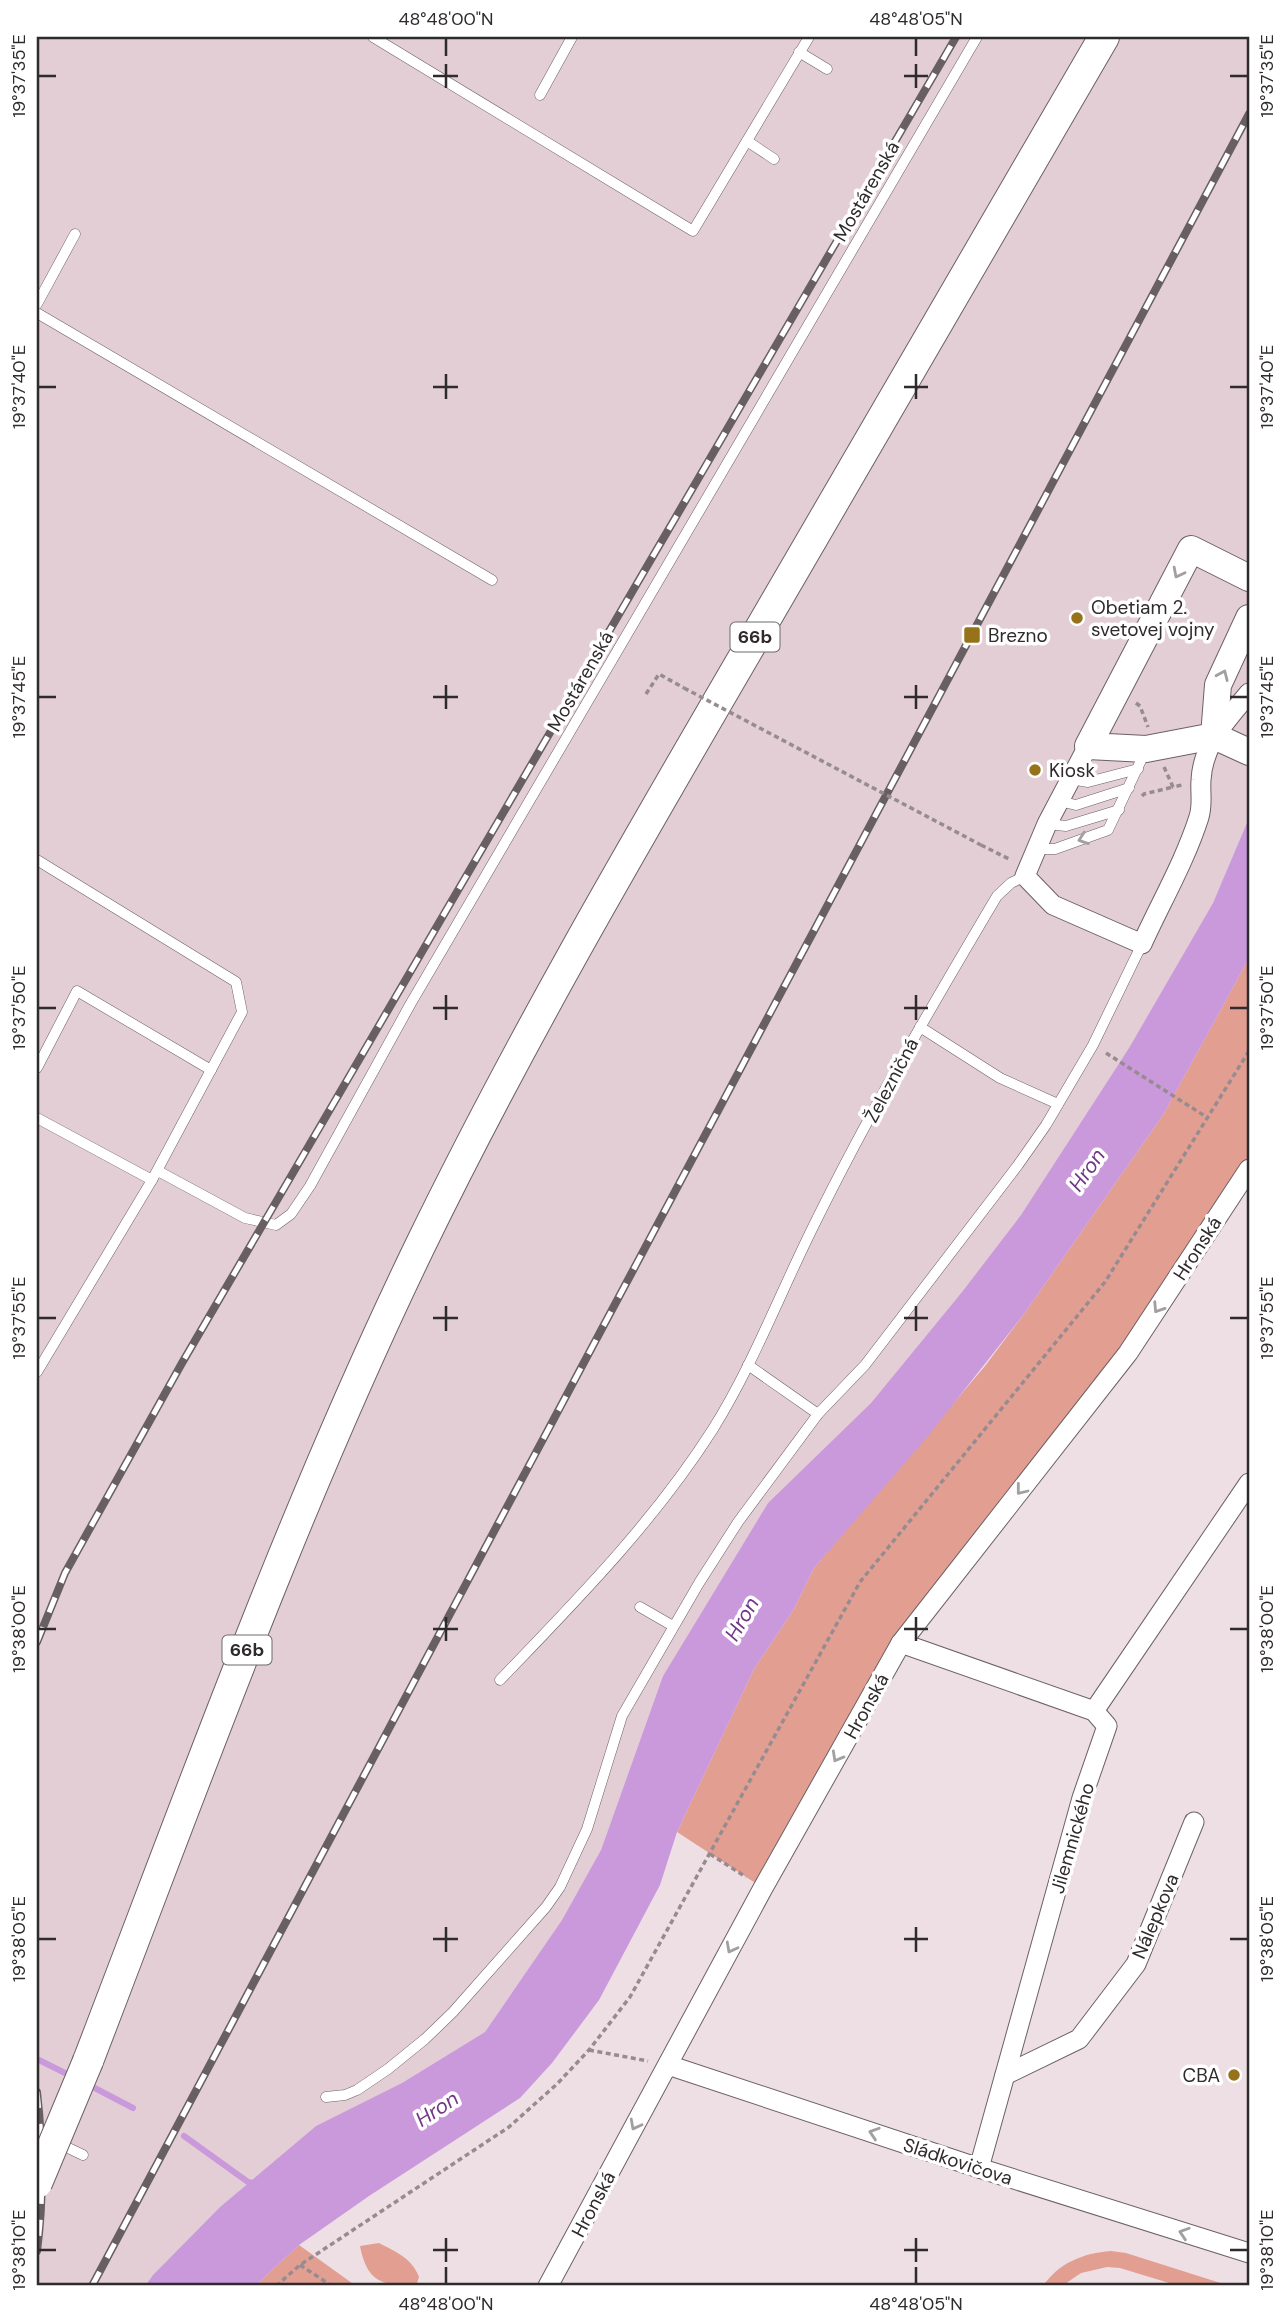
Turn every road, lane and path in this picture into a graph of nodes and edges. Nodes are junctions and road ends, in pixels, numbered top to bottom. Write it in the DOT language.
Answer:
graph roads {
  1 [pos="373,37"];
  2 [pos="572,37"];
  3 [pos="809,37"];
  4 [pos="977,37"];
  5 [pos="1104,37"];
  6 [pos="799,52"];
  7 [pos="827,69"];
  8 [pos="540,95"];
  9 [pos="747,141"];
  10 [pos="774,159"];
  11 [pos="75,234"];
  12 [pos="37,304"];
  13 [pos="37,313"];
  14 [pos="1249,578"];
  15 [pos="492,580"];
  16 [pos="1249,618"];
  17 [pos="1249,693"];
  18 [pos="646,694"];
  19 [pos="1214,736"];
  20 [pos="1088,746"];
  21 [pos="1249,752"];
  22 [pos="1142,759"];
  23 [pos="1070,779"];
  24 [pos="1129,788"];
  25 [pos="1059,801"];
  26 [pos="1119,810"];
  27 [pos="1047,824"];
  28 [pos="981,845"];
  29 [pos="1036,849"];
  30 [pos="37,860"];
  31 [pos="1025,876"];
  32 [pos="1142,944"];
  33 [pos="920,1027"];
  34 [pos="1249,1051"];
  35 [pos="1107,1053"];
  36 [pos="37,1068"];
  37 [pos="211,1070"];
  38 [pos="1058,1104"];
  39 [pos="37,1118"];
  40 [pos="1208,1118"];
  41 [pos="1249,1169"];
  42 [pos="155,1175"];
  43 [pos="748,1365"];
  44 [pos="37,1372"];
  45 [pos="818,1414"];
  46 [pos="1249,1483"];
  47 [pos="640,1607"];
  48 [pos="673,1626"];
  49 [pos="901,1643"];
  50 [pos="500,1679"];
  51 [pos="1094,1711"];
  52 [pos="1194,1822"];
  53 [pos="710,1854"];
  54 [pos="764,1888"];
  55 [pos="589,2050"];
  56 [pos="668,2065"];
  57 [pos="1005,2075"];
  58 [pos="327,2097"];
  59 [pos="37,2133"];
  60 [pos="83,2155"];
  61 [pos="979,2168"];
  62 [pos="37,2183"];
  63 [pos="1249,2253"];
  64 [pos="300,2265"];
  65 [pos="276,2286"];
  66 [pos="332,2286"];
  67 [pos="548,2286"];
  1 -- 9 [label="lane"];
  2 -- 8 [label="lane"];
  3 -- 6 [label="lane"];
  4 -- 42 [label="lane, Mostárenská"];
  5 -- 62 [label="main road, 66b, bridge"];
  6 -- 7 [label="lane"];
  6 -- 9 [label="lane"];
  9 -- 10 [label="lane"];
  11 -- 12 [label="lane"];
  13 -- 15 [label="lane"];
  14 -- 20 [label="street, one-way"];
  19 -- 16 [label="street, one-way"];
  17 -- 19 [label="street"];
  18 -- 28 [label="path, bridge"];
  19 -- 21 [label="street"];
  19 -- 22 [label="street"];
  19 -- 32 [label="street"];
  20 -- 22 [label="street"];
  20 -- 23 [label="street"];
  22 -- 23 [label="lane"];
  22 -- 24 [label="lane"];
  23 -- 25 [label="street"];
  24 -- 25 [label="lane"];
  24 -- 26 [label="lane"];
  25 -- 27 [label="street"];
  26 -- 27 [label="lane"];
  26 -- 29 [label="lane, one-way"];
  27 -- 29 [label="street"];
  29 -- 31 [label="street"];
  30 -- 37 [label="lane"];
  31 -- 32 [label="street"];
  31 -- 33 [label="lane, Železničná"];
  32 -- 38 [label="lane"];
  33 -- 38 [label="lane"];
  33 -- 43 [label="lane, Železničná"];
  34 -- 40 [label="path"];
  35 -- 40 [label="path"];
  36 -- 37 [label="lane"];
  37 -- 42 [label="lane"];
  38 -- 45 [label="lane"];
  39 -- 42 [label="lane, Mostárenská"];
  40 -- 53 [label="path"];
  41 -- 49 [label="street, Hronská, one-way"];
  42 -- 44 [label="lane"];
  43 -- 45 [label="lane"];
  43 -- 50 [label="lane, Železničná"];
  45 -- 48 [label="lane"];
  46 -- 51 [label="street"];
  47 -- 48 [label="lane"];
  48 -- 58 [label="lane"];
  49 -- 51 [label="street"];
  49 -- 54 [label="street, Hronská, one-way"];
  51 -- 57 [label="street, Jilemnického"];
  52 -- 57 [label="street, Nálepkova"];
  53 -- 54 [label="path"];
  53 -- 55 [label="path"];
  54 -- 56 [label="street, Hronská, one-way"];
  55 -- 56 [label="path"];
  55 -- 64 [label="path"];
  61 -- 56 [label="street, Sládkovičova, one-way"];
  56 -- 67 [label="street, Hronská, one-way"];
  57 -- 61 [label="street, Jilemnického"];
  59 -- 60 [label="lane"];
  63 -- 61 [label="street, Sládkovičova, one-way"];
  64 -- 65 [label="path"];
  64 -- 66 [label="path"];
}
